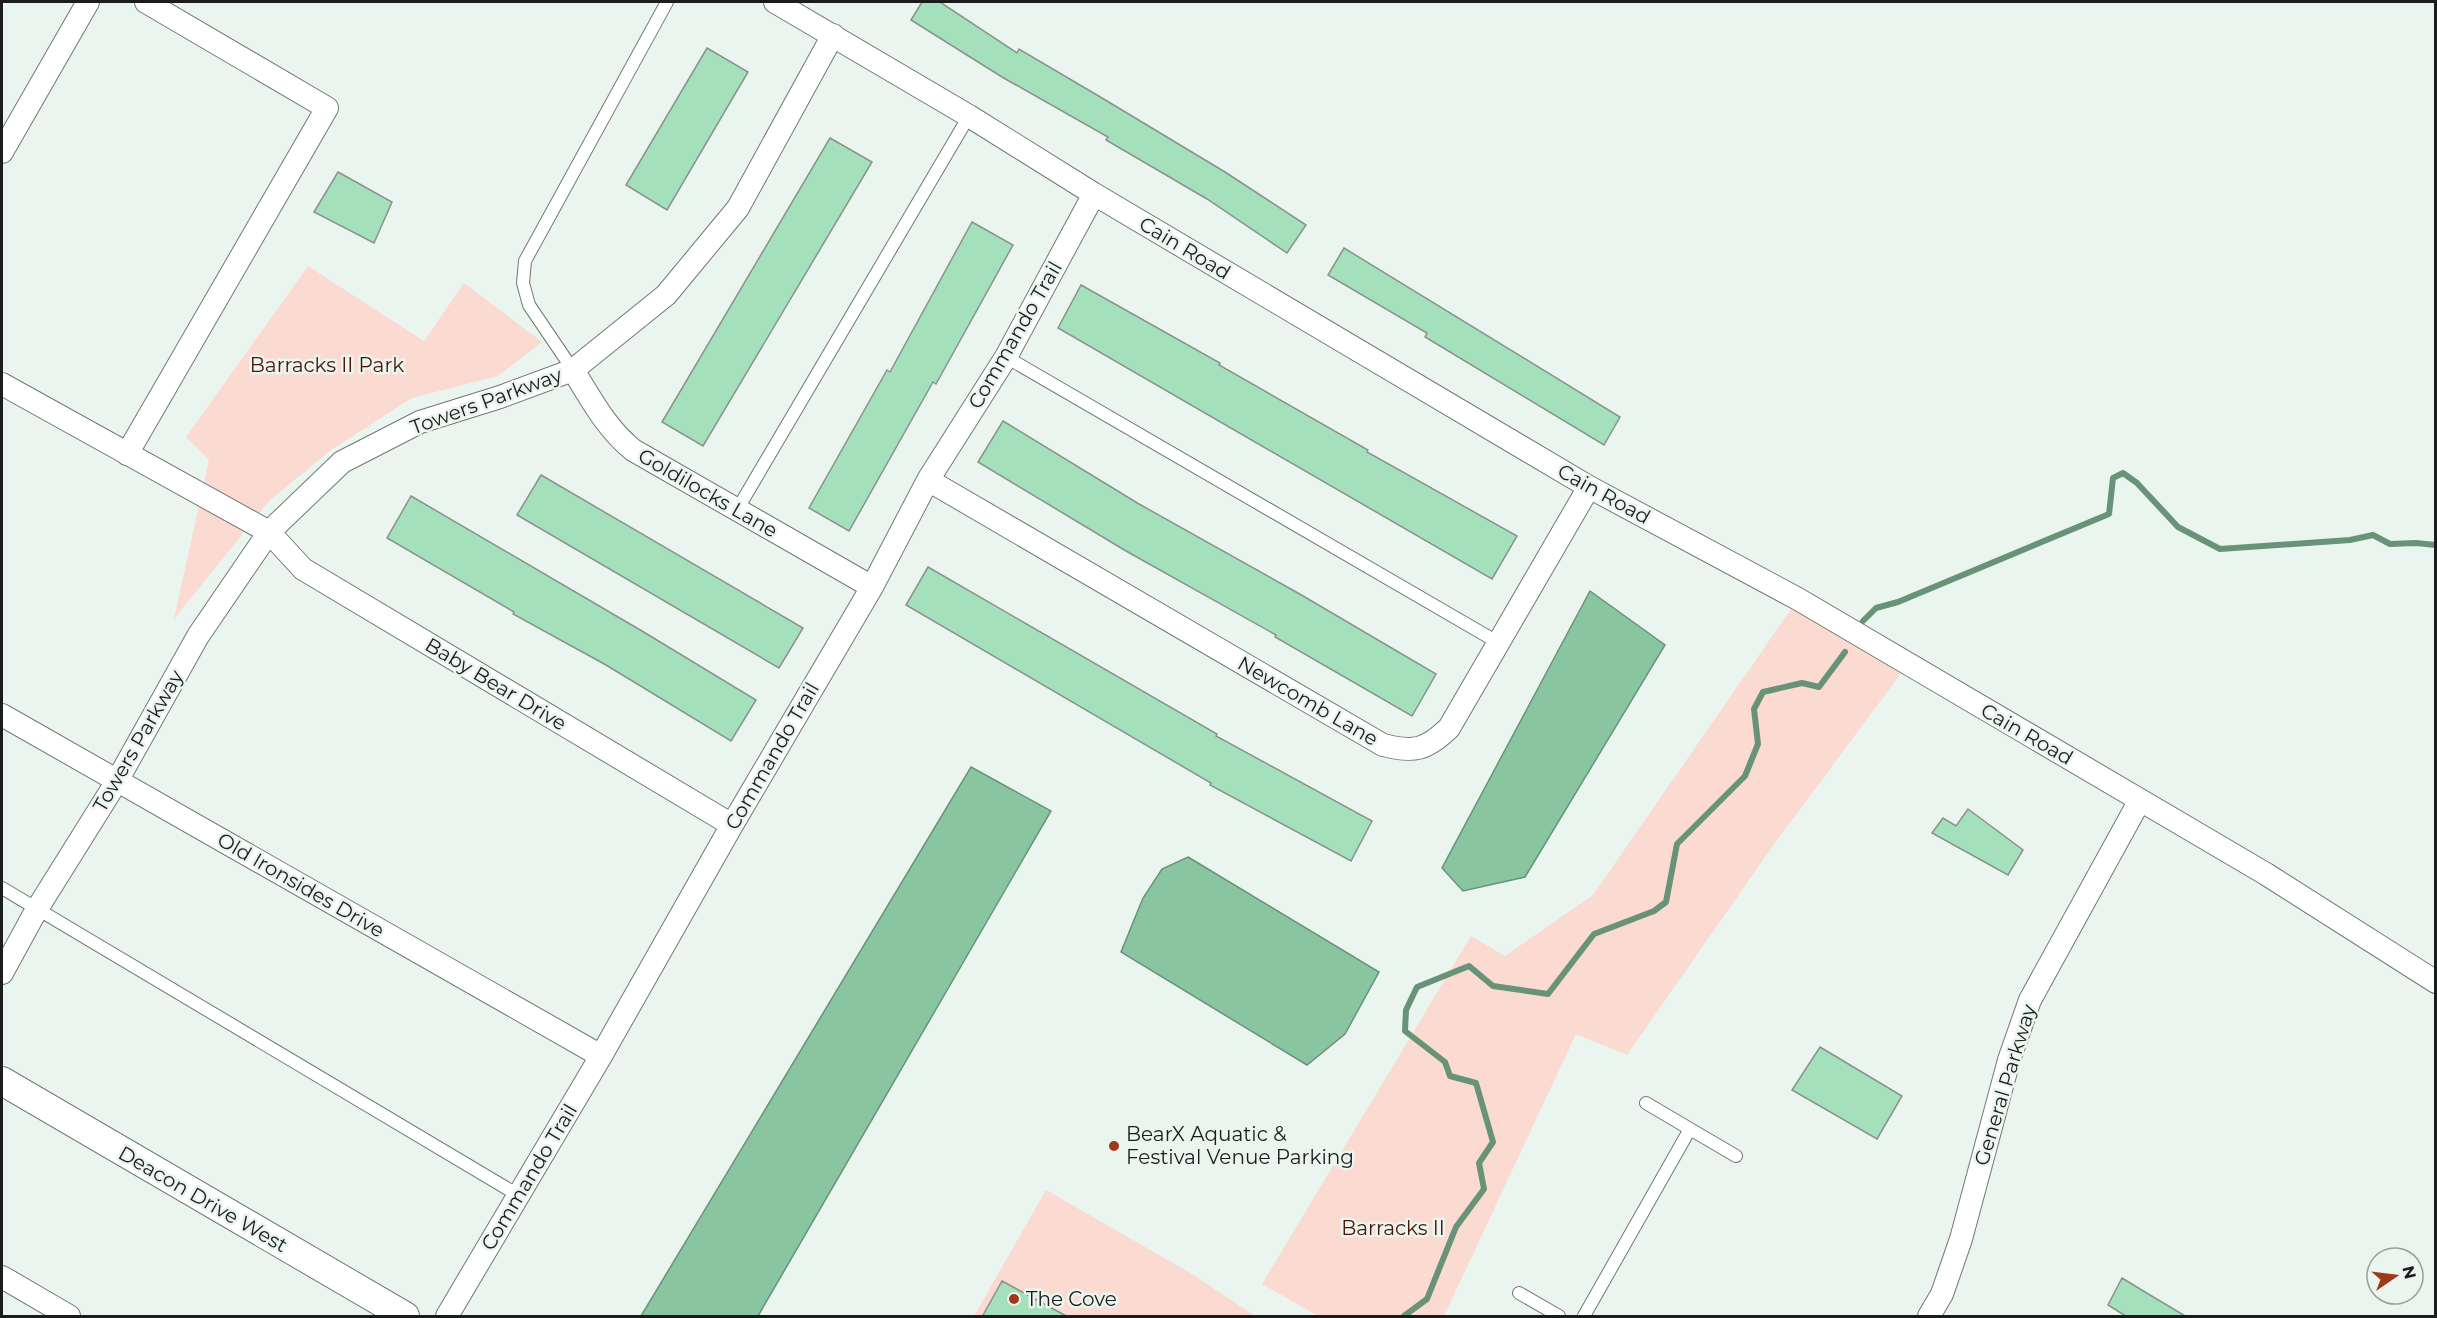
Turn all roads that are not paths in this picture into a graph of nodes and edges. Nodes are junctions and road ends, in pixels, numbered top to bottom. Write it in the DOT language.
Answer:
graph roads {
  1 [pos="88,2"];
  2 [pos="146,2"];
  3 [pos="668,2"];
  4 [pos="775,2"];
  5 [pos="833,35"];
  6 [pos="969,116"];
  7 [pos="2,152"];
  8 [pos="1094,194"];
  9 [pos="1006,357"];
  10 [pos="573,369"];
  11 [pos="2,384"];
  12 [pos="127,454"];
  13 [pos="928,480"];
  14 [pos="1590,487"];
  15 [pos="737,510"];
  16 [pos="269,532"];
  17 [pos="872,587"];
  18 [pos="1499,643"];
  19 [pos="2,715"];
  20 [pos="117,780"];
  21 [pos="2140,800"];
  22 [pos="732,825"];
  23 [pos="2,888"];
  24 [pos="37,909"];
  25 [pos="2,973"];
  26 [pos="2436,982"];
  27 [pos="601,1056"];
  28 [pos="2,1081"];
  29 [pos="1646,1103"];
  30 [pos="1690,1129"];
  31 [pos="1736,1156"];
  32 [pos="518,1195"];
  33 [pos="2,1277"];
  34 [pos="1519,1293"];
  35 [pos="69,1317"];
  36 [pos="405,1317"];
  37 [pos="447,1317"];
  38 [pos="1559,1317"];
  39 [pos="1584,1317"];
  40 [pos="1929,1317"];
  1 -- 7 [label="street"];
  2 -- 12 [label="street"];
  3 -- 10 [label="lane"];
  4 -- 5 [label="street, Cain Road"];
  5 -- 6 [label="street, Cain Road"];
  5 -- 10 [label="street, Towers Parkway"];
  6 -- 8 [label="street, Cain Road"];
  6 -- 15 [label="lane"];
  8 -- 9 [label="street, Commando Trail"];
  8 -- 14 [label="street, Cain Road"];
  9 -- 13 [label="street, Commando Trail"];
  9 -- 18 [label="lane"];
  10 -- 15 [label="street, Goldilocks Lane"];
  10 -- 16 [label="street, Towers Parkway"];
  11 -- 12 [label="street, Baby Bear Drive"];
  12 -- 16 [label="street, Baby Bear Drive"];
  13 -- 17 [label="street, Commando Trail"];
  13 -- 18 [label="street, Newcomb Lane"];
  14 -- 18 [label="street, Newcomb Lane"];
  14 -- 21 [label="street, Cain Road"];
  15 -- 17 [label="street, Goldilocks Lane"];
  16 -- 20 [label="street, Towers Parkway"];
  16 -- 22 [label="street, Baby Bear Drive"];
  17 -- 22 [label="street, Commando Trail"];
  19 -- 20 [label="street, Old Ironsides Drive"];
  20 -- 24 [label="street, Towers Parkway"];
  20 -- 27 [label="street, Old Ironsides Drive"];
  21 -- 26 [label="street, Cain Road"];
  21 -- 40 [label="street, General Parkway"];
  22 -- 27 [label="street, Commando Trail"];
  23 -- 24 [label="lane"];
  24 -- 25 [label="street, Towers Parkway"];
  24 -- 32 [label="lane"];
  27 -- 32 [label="street, Commando Trail"];
  28 -- 36 [label="street, Deacon Drive West"];
  29 -- 30 [label="lane"];
  30 -- 31 [label="lane"];
  30 -- 39 [label="lane"];
  32 -- 37 [label="street, Commando Trail"];
  33 -- 35 [label="street"];
  34 -- 38 [label="lane"];
}
